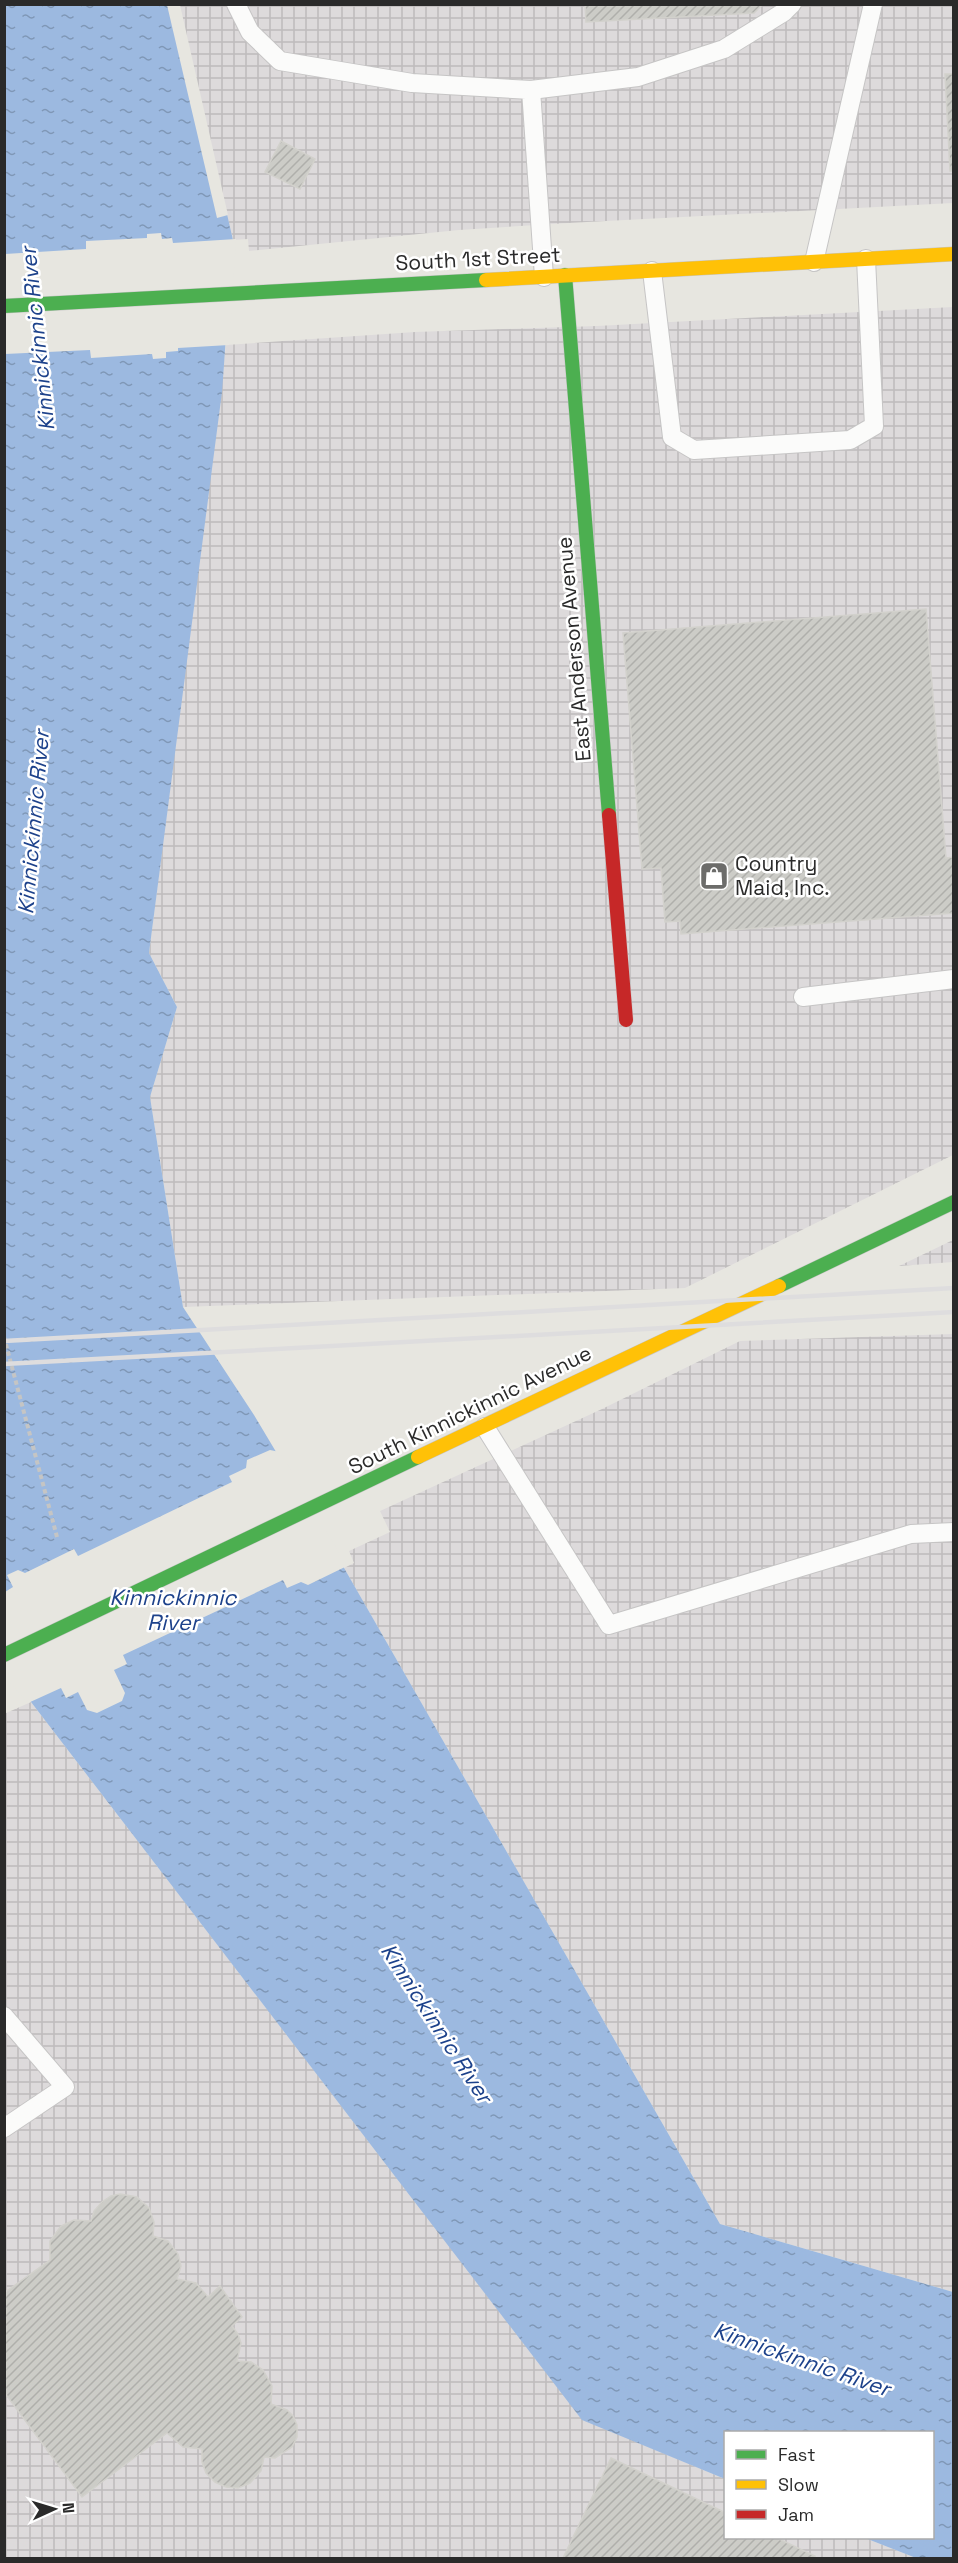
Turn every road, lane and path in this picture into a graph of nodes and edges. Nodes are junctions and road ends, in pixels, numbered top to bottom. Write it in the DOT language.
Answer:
graph roads {
  1 [pos="236,4"];
  2 [pos="792,4"];
  3 [pos="873,4"];
  4 [pos="531,90"];
  5 [pos="954,254"];
  6 [pos="866,259"];
  7 [pos="814,262"];
  8 [pos="652,271"];
  9 [pos="565,275"];
  10 [pos="544,277"];
  11 [pos="4,306"];
  12 [pos="954,979"];
  13 [pos="803,997"];
  14 [pos="626,1020"];
  15 [pos="954,1202"];
  16 [pos="4,1337"];
  17 [pos="485,1427"];
  18 [pos="954,1532"];
  19 [pos="57,1537"];
  20 [pos="4,1654"];
  21 [pos="4,2016"];
  22 [pos="4,2128"];
  1 -- 4 [label="lane"];
  2 -- 4 [label="lane"];
  3 -- 7 [label="lane"];
  4 -- 10 [label="lane"];
  5 -- 6 [label="street, South 1st Street"];
  6 -- 7 [label="street, South 1st Street"];
  6 -- 8 [label="lane"];
  7 -- 8 [label="street, South 1st Street"];
  8 -- 9 [label="street, South 1st Street"];
  9 -- 10 [label="street, South 1st Street"];
  9 -- 14 [label="street, East Anderson Avenue"];
  10 -- 11 [label="street, South 1st Street"];
  12 -- 13 [label="lane"];
  15 -- 17 [label="street, South Kinnickinnic Avenue"];
  16 -- 19 [label="path"];
  17 -- 18 [label="lane"];
  17 -- 20 [label="street, South Kinnickinnic Avenue"];
  21 -- 22 [label="lane"];
}
